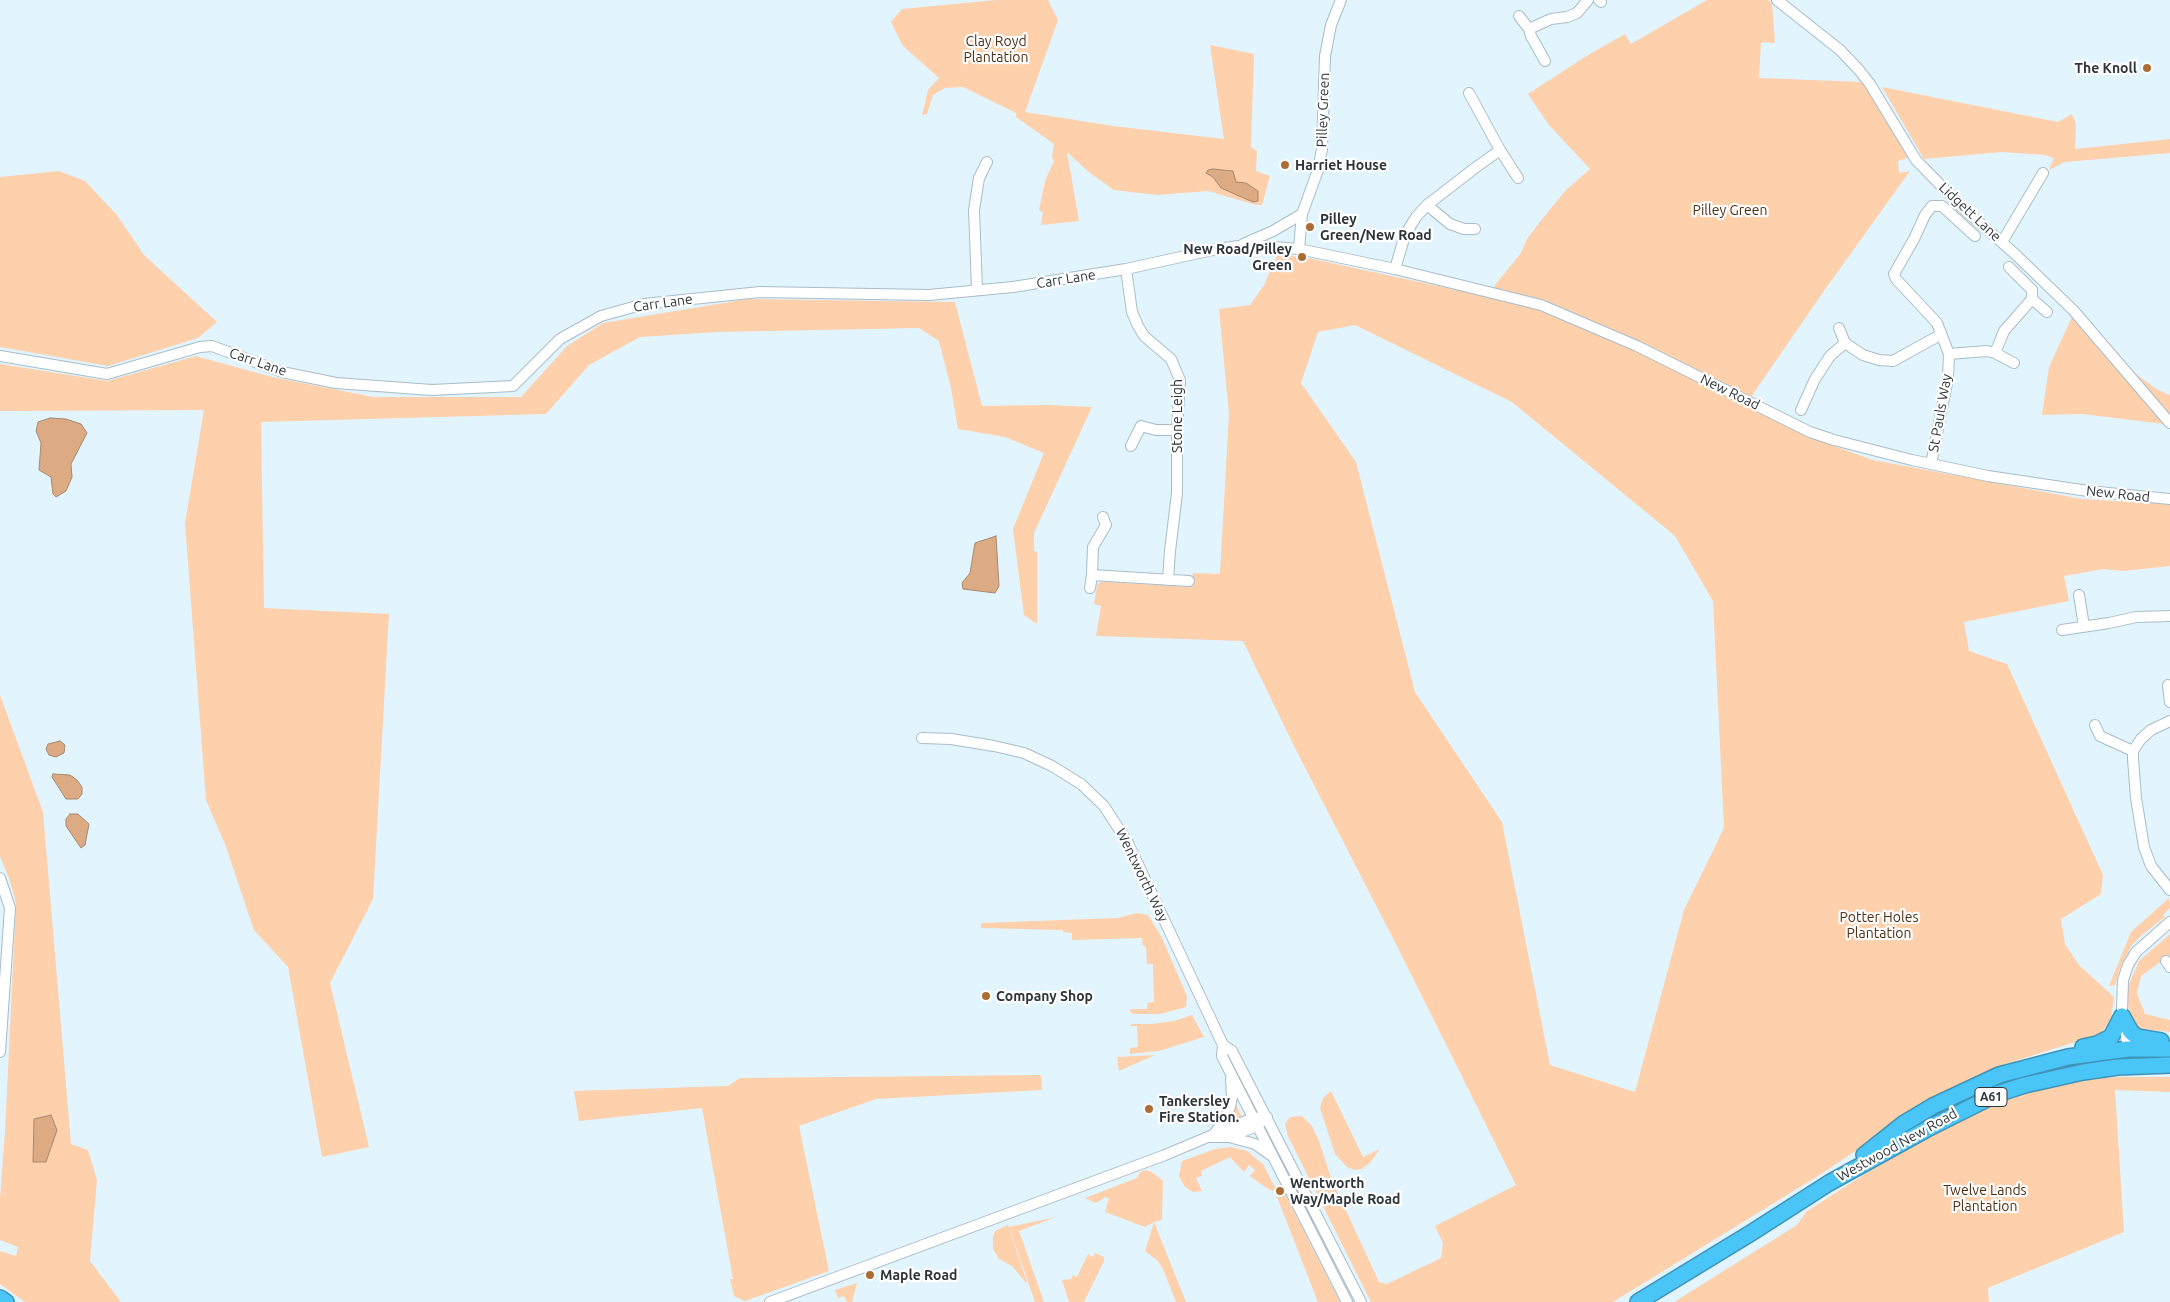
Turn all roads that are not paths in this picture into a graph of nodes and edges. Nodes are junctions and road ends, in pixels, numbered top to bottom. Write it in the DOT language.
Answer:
graph roads {
  1 [pos="1341,0"];
  2 [pos="1588,0"];
  3 [pos="1777,0"];
  4 [pos="1518,16"];
  5 [pos="1529,29"];
  6 [pos="1545,61"];
  7 [pos="1469,93"];
  8 [pos="1500,150"];
  9 [pos="987,162"];
  10 [pos="2043,173"];
  11 [pos="1518,178"];
  12 [pos="1427,205"];
  13 [pos="1302,214"];
  14 [pos="1475,229"];
  15 [pos="1976,236"];
  16 [pos="2002,242"];
  17 [pos="1239,246"];
  18 [pos="1299,249"];
  19 [pos="2009,267"];
  20 [pos="1126,269"];
  21 [pos="1395,269"];
  22 [pos="977,290"];
  23 [pos="2032,299"];
  24 [pos="2048,312"];
  25 [pos="1839,328"];
  26 [pos="1940,335"];
  27 [pos="1845,343"];
  28 [pos="1995,352"];
  29 [pos="1949,354"];
  30 [pos="0,356"];
  31 [pos="2014,363"];
  32 [pos="1801,410"];
  33 [pos="2170,423"];
  34 [pos="1177,430"];
  35 [pos="1132,446"];
  36 [pos="1931,464"];
  37 [pos="2170,499"];
  38 [pos="1103,517"];
  39 [pos="1092,575"];
  40 [pos="1168,580"];
  41 [pos="1188,581"];
  42 [pos="1090,588"];
  43 [pos="2079,595"];
  44 [pos="2170,616"];
  45 [pos="2084,626"];
  46 [pos="2062,630"];
  47 [pos="2168,685"];
  48 [pos="2170,702"];
  49 [pos="2170,721"];
  50 [pos="2094,725"];
  51 [pos="922,738"];
  52 [pos="2133,751"];
  53 [pos="0,878"];
  54 [pos="2170,890"];
  55 [pos="2170,922"];
  56 [pos="2122,1016"];
  57 [pos="2170,1041"];
  58 [pos="1223,1045"];
  59 [pos="2128,1049"];
  60 [pos="2170,1049"];
  61 [pos="0,1052"];
  62 [pos="2170,1058"];
  63 [pos="2038,1065"];
  64 [pos="2170,1065"];
  65 [pos="2118,1067"];
  66 [pos="1230,1074"];
  67 [pos="1267,1117"];
  68 [pos="1255,1122"];
  69 [pos="1211,1137"];
  70 [pos="1229,1137"];
  71 [pos="1275,1158"];
  72 [pos="1829,1183"];
  73 [pos="0,1298"];
  74 [pos="6,1302"];
  75 [pos="770,1302"];
  76 [pos="1347,1302"];
  77 [pos="1361,1302"];
  78 [pos="1638,1302"];
  1 -- 13 [label="street, Pilley Green"];
  2 -- 5 [label="street"];
  3 -- 16 [label="street, Lidgett Lane"];
  4 -- 5 [label="street"];
  5 -- 6 [label="street"];
  7 -- 8 [label="street"];
  8 -- 11 [label="street"];
  8 -- 12 [label="street"];
  9 -- 22 [label="street"];
  10 -- 16 [label="street"];
  12 -- 14 [label="street"];
  12 -- 21 [label="street"];
  13 -- 17 [label="street, Carr Lane"];
  13 -- 18 [label="street, Pilley Green"];
  15 -- 26 [label="street, St Pauls Way"];
  16 -- 33 [label="street, Lidgett Lane"];
  17 -- 18 [label="street, Carr Lane"];
  17 -- 20 [label="street, Carr Lane"];
  18 -- 21 [label="street, New Road"];
  19 -- 23 [label="street"];
  20 -- 22 [label="street, Carr Lane"];
  20 -- 34 [label="street, Stone Leigh"];
  21 -- 36 [label="street, New Road"];
  22 -- 30 [label="street, Carr Lane"];
  23 -- 24 [label="street"];
  23 -- 28 [label="street"];
  25 -- 27 [label="street"];
  26 -- 27 [label="street"];
  26 -- 29 [label="street, St Pauls Way"];
  27 -- 32 [label="street"];
  28 -- 29 [label="street"];
  28 -- 31 [label="street"];
  29 -- 36 [label="street, St Pauls Way"];
  34 -- 35 [label="street"];
  34 -- 40 [label="street, Stone Leigh"];
  36 -- 37 [label="street, New Road"];
  38 -- 39 [label="street"];
  39 -- 40 [label="street"];
  39 -- 42 [label="street"];
  40 -- 41 [label="street"];
  43 -- 45 [label="street"];
  44 -- 45 [label="street"];
  45 -- 46 [label="street"];
  47 -- 48 [label="street"];
  49 -- 52 [label="street"];
  50 -- 52 [label="street"];
  51 -- 58 [label="street, Wentworth Way"];
  52 -- 54 [label="street"];
  53 -- 61 [label="street"];
  55 -- 56 [label="street"];
  56 -- 57 [label="highway"];
  56 -- 59 [label="street"];
  56 -- 63 [label="highway"];
  58 -- 66 [label="street, Wentworth Way"];
  58 -- 67 [label="street, Wentworth Way"];
  59 -- 60 [label="highway, Westwood New Road / A61"];
  59 -- 62 [label="highway"];
  59 -- 63 [label="highway, Westwood New Road / A61"];
  59 -- 65 [label="highway"];
  63 -- 72 [label="highway, Westwood New Road / A61"];
  64 -- 65 [label="highway, Westwood New Road / A61"];
  65 -- 72 [label="highway, Westwood New Road / A61"];
  66 -- 68 [label="street, Wentworth Way"];
  66 -- 69 [label="street"];
  67 -- 68 [label="street"];
  67 -- 77 [label="street, Wentworth Way"];
  68 -- 69 [label="street"];
  68 -- 70 [label="street"];
  68 -- 71 [label="street, Wentworth Way"];
  69 -- 70 [label="street"];
  69 -- 75 [label="street"];
  70 -- 71 [label="street"];
  71 -- 76 [label="street, Wentworth Way"];
  72 -- 78 [label="highway, Westwood New Road / A61"];
  73 -- 74 [label="highway"];
}
